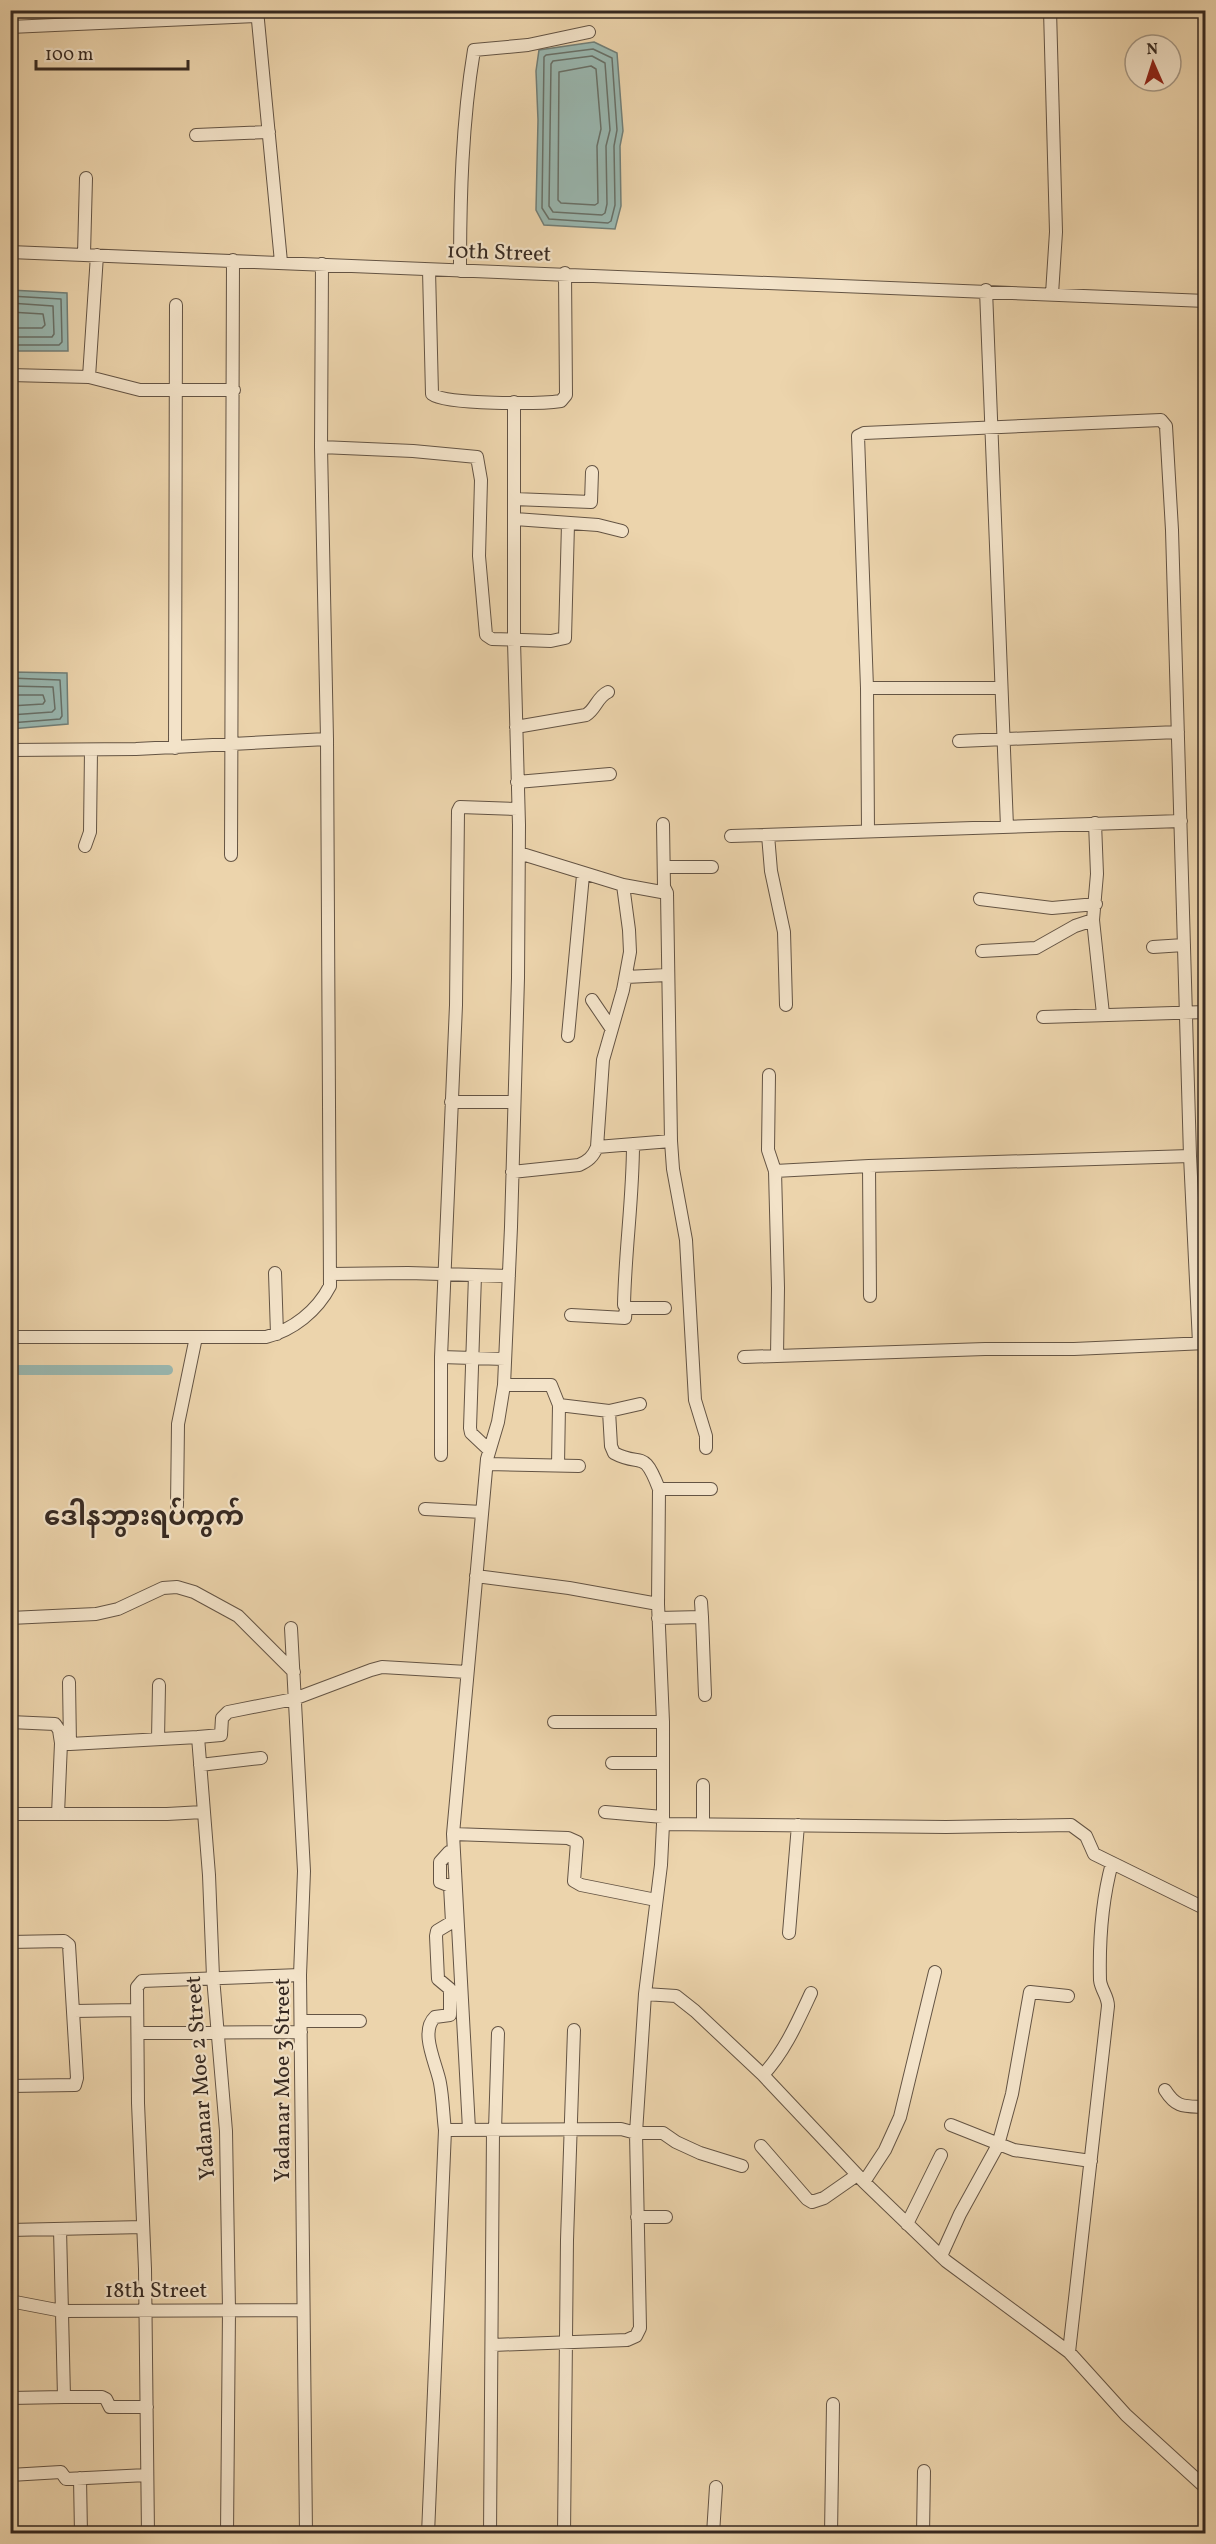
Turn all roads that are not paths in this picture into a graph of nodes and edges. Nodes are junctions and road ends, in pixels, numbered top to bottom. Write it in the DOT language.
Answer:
graph roads {
  1 [pos="1050,10"];
  2 [pos="257,13"];
  3 [pos="10,27"];
  4 [pos="589,32"];
  5 [pos="269,132"];
  6 [pos="196,135"];
  7 [pos="86,178"];
  8 [pos="10,252"];
  9 [pos="84,254"];
  10 [pos="97,255"];
  11 [pos="233,260"];
  12 [pos="281,262"];
  13 [pos="322,264"];
  14 [pos="429,270"];
  15 [pos="460,271"];
  16 [pos="565,273"];
  17 [pos="986,290"];
  18 [pos="1052,294"];
  19 [pos="1206,301"];
  20 [pos="176,305"];
  21 [pos="10,375"];
  22 [pos="89,377"];
  23 [pos="175,390"];
  24 [pos="234,390"];
  25 [pos="514,402"];
  26 [pos="990,429"];
  27 [pos="321,447"];
  28 [pos="592,472"];
  29 [pos="514,499"];
  30 [pos="515,519"];
  31 [pos="568,524"];
  32 [pos="622,531"];
  33 [pos="514,641"];
  34 [pos="867,688"];
  35 [pos="1000,688"];
  36 [pos="608,692"];
  37 [pos="516,727"];
  38 [pos="1179,732"];
  39 [pos="327,739"];
  40 [pos="1003,740"];
  41 [pos="959,741"];
  42 [pos="232,746"];
  43 [pos="175,748"];
  44 [pos="10,750"];
  45 [pos="91,750"];
  46 [pos="610,774"];
  47 [pos="517,782"];
  48 [pos="518,809"];
  49 [pos="1181,821"];
  50 [pos="1095,823"];
  51 [pos="663,824"];
  52 [pos="1007,827"];
  53 [pos="868,831"];
  54 [pos="768,835"];
  55 [pos="731,836"];
  56 [pos="85,846"];
  57 [pos="519,853"];
  58 [pos="231,855"];
  59 [pos="664,867"];
  60 [pos="712,867"];
  61 [pos="583,875"];
  62 [pos="623,885"];
  63 [pos="667,892"];
  64 [pos="980,899"];
  65 [pos="1096,904"];
  66 [pos="1093,920"];
  67 [pos="1184,945"];
  68 [pos="1153,947"];
  69 [pos="982,951"];
  70 [pos="668,975"];
  71 [pos="626,976"];
  72 [pos="592,1000"];
  73 [pos="786,1005"];
  74 [pos="1206,1012"];
  75 [pos="1187,1013"];
  76 [pos="1103,1014"];
  77 [pos="1043,1017"];
  78 [pos="612,1028"];
  79 [pos="568,1036"];
  80 [pos="769,1075"];
  81 [pos="451,1102"];
  82 [pos="513,1102"];
  83 [pos="671,1141"];
  84 [pos="633,1144"];
  85 [pos="597,1147"];
  86 [pos="1190,1156"];
  87 [pos="869,1166"];
  88 [pos="775,1171"];
  89 [pos="512,1172"];
  90 [pos="275,1273"];
  91 [pos="445,1273"];
  92 [pos="331,1274"];
  93 [pos="474,1275"];
  94 [pos="509,1276"];
  95 [pos="870,1296"];
  96 [pos="626,1307"];
  97 [pos="665,1308"];
  98 [pos="571,1315"];
  99 [pos="278,1334"];
  100 [pos="10,1337"];
  101 [pos="196,1337"];
  102 [pos="1202,1343"];
  103 [pos="777,1356"];
  104 [pos="744,1357"];
  105 [pos="441,1358"];
  106 [pos="472,1358"];
  107 [pos="505,1359"];
  108 [pos="504,1385"];
  109 [pos="640,1404"];
  110 [pos="559,1405"];
  111 [pos="609,1411"];
  112 [pos="706,1448"];
  113 [pos="489,1450"];
  114 [pos="441,1455"];
  115 [pos="487,1464"];
  116 [pos="558,1465"];
  117 [pos="579,1466"];
  118 [pos="659,1489"];
  119 [pos="711,1489"];
  120 [pos="177,1506"];
  121 [pos="425,1509"];
  122 [pos="482,1512"];
  123 [pos="476,1576"];
  124 [pos="701,1602"];
  125 [pos="658,1604"];
  126 [pos="702,1617"];
  127 [pos="10,1618"];
  128 [pos="658,1618"];
  129 [pos="291,1628"];
  130 [pos="294,1672"];
  131 [pos="467,1672"];
  132 [pos="69,1682"];
  133 [pos="159,1685"];
  134 [pos="705,1695"];
  135 [pos="294,1699"];
  136 [pos="10,1722"];
  137 [pos="554,1722"];
  138 [pos="663,1722"];
  139 [pos="198,1737"];
  140 [pos="158,1739"];
  141 [pos="66,1743"];
  142 [pos="261,1758"];
  143 [pos="612,1762"];
  144 [pos="663,1763"];
  145 [pos="200,1765"];
  146 [pos="703,1785"];
  147 [pos="203,1812"];
  148 [pos="605,1812"];
  149 [pos="10,1814"];
  150 [pos="58,1814"];
  151 [pos="663,1820"];
  152 [pos="703,1823"];
  153 [pos="798,1825"];
  154 [pos="453,1834"];
  155 [pos="454,1852"];
  156 [pos="1112,1863"];
  157 [pos="656,1900"];
  158 [pos="1206,1909"];
  159 [pos="789,1933"];
  160 [pos="10,1942"];
  161 [pos="935,1972"];
  162 [pos="300,1975"];
  163 [pos="213,1977"];
  164 [pos="811,1993"];
  165 [pos="645,1994"];
  166 [pos="1068,1996"];
  167 [pos="137,2010"];
  168 [pos="74,2011"];
  169 [pos="360,2021"];
  170 [pos="301,2026"];
  171 [pos="574,2030"];
  172 [pos="138,2033"];
  173 [pos="498,2033"];
  174 [pos="218,2034"];
  175 [pos="763,2075"];
  176 [pos="10,2086"];
  177 [pos="1165,2090"];
  178 [pos="1206,2107"];
  179 [pos="951,2125"];
  180 [pos="445,2130"];
  181 [pos="469,2130"];
  182 [pos="494,2130"];
  183 [pos="570,2130"];
  184 [pos="636,2133"];
  185 [pos="998,2145"];
  186 [pos="761,2146"];
  187 [pos="940,2155"];
  188 [pos="1091,2161"];
  189 [pos="742,2166"];
  190 [pos="861,2178"];
  191 [pos="637,2217"];
  192 [pos="666,2217"];
  193 [pos="907,2224"];
  194 [pos="143,2227"];
  195 [pos="60,2229"];
  196 [pos="10,2230"];
  197 [pos="941,2256"];
  198 [pos="10,2301"];
  199 [pos="145,2310"];
  200 [pos="229,2310"];
  201 [pos="303,2310"];
  202 [pos="62,2311"];
  203 [pos="566,2342"];
  204 [pos="493,2344"];
  205 [pos="1070,2352"];
  206 [pos="64,2397"];
  207 [pos="10,2398"];
  208 [pos="833,2404"];
  209 [pos="147,2407"];
  210 [pos="924,2471"];
  211 [pos="10,2475"];
  212 [pos="147,2475"];
  213 [pos="80,2478"];
  214 [pos="716,2487"];
  215 [pos="1206,2487"];
  216 [pos="81,2534"];
  217 [pos="148,2534"];
  218 [pos="227,2534"];
  219 [pos="306,2534"];
  220 [pos="428,2534"];
  221 [pos="490,2534"];
  222 [pos="564,2534"];
  223 [pos="714,2534"];
  224 [pos="831,2534"];
  225 [pos="923,2534"];
  1 -- 18 [label="street"];
  2 -- 3 [label="street"];
  2 -- 5 [label="street"];
  4 -- 15 [label="street"];
  5 -- 6 [label="street"];
  5 -- 12 [label="street"];
  7 -- 9 [label="street"];
  8 -- 9 [label="street, 10th Street"];
  9 -- 10 [label="street, 10th Street"];
  10 -- 11 [label="street, 10th Street"];
  10 -- 22 [label="street"];
  11 -- 12 [label="street, 10th Street"];
  11 -- 24 [label="street"];
  12 -- 13 [label="street, 10th Street"];
  13 -- 14 [label="street, 10th Street"];
  13 -- 27 [label="street"];
  14 -- 15 [label="street, 10th Street"];
  14 -- 25 [label="street"];
  15 -- 16 [label="street, 10th Street"];
  16 -- 17 [label="street, 10th Street"];
  16 -- 25 [label="street"];
  17 -- 18 [label="street, 10th Street"];
  17 -- 26 [label="street"];
  18 -- 19 [label="street, 10th Street"];
  20 -- 23 [label="street"];
  21 -- 22 [label="street"];
  22 -- 23 [label="street"];
  23 -- 24 [label="street"];
  23 -- 43 [label="street"];
  24 -- 42 [label="street"];
  25 -- 29 [label="street"];
  26 -- 34 [label="street"];
  26 -- 35 [label="street"];
  26 -- 38 [label="street"];
  27 -- 33 [label="street"];
  27 -- 39 [label="street"];
  28 -- 29 [label="street"];
  29 -- 30 [label="street"];
  30 -- 31 [label="street"];
  30 -- 33 [label="street"];
  31 -- 32 [label="street"];
  31 -- 33 [label="street"];
  33 -- 37 [label="street"];
  34 -- 35 [label="street"];
  34 -- 53 [label="street"];
  35 -- 40 [label="street"];
  36 -- 37 [label="street"];
  37 -- 47 [label="street"];
  38 -- 40 [label="street"];
  38 -- 49 [label="street"];
  39 -- 42 [label="street"];
  39 -- 92 [label="street"];
  40 -- 41 [label="street"];
  40 -- 52 [label="street"];
  42 -- 43 [label="street"];
  42 -- 58 [label="street"];
  43 -- 45 [label="street"];
  44 -- 45 [label="street"];
  45 -- 56 [label="street"];
  46 -- 47 [label="street"];
  47 -- 48 [label="street"];
  48 -- 57 [label="street"];
  48 -- 81 [label="street"];
  49 -- 50 [label="street"];
  49 -- 67 [label="street"];
  50 -- 52 [label="street"];
  50 -- 65 [label="street"];
  51 -- 59 [label="street"];
  52 -- 53 [label="street"];
  53 -- 54 [label="street"];
  54 -- 55 [label="street"];
  54 -- 73 [label="street"];
  57 -- 61 [label="street"];
  57 -- 82 [label="street"];
  59 -- 60 [label="street"];
  59 -- 63 [label="street"];
  61 -- 62 [label="street"];
  61 -- 79 [label="street"];
  62 -- 63 [label="street"];
  62 -- 71 [label="street"];
  63 -- 70 [label="street"];
  64 -- 65 [label="street"];
  65 -- 66 [label="street"];
  66 -- 69 [label="street"];
  66 -- 76 [label="street"];
  67 -- 68 [label="street"];
  67 -- 75 [label="street"];
  70 -- 71 [label="street"];
  70 -- 83 [label="street"];
  71 -- 78 [label="street"];
  72 -- 78 [label="street"];
  74 -- 75 [label="street"];
  75 -- 76 [label="street"];
  75 -- 86 [label="street"];
  76 -- 77 [label="street"];
  78 -- 85 [label="street"];
  80 -- 88 [label="street"];
  81 -- 82 [label="street"];
  81 -- 91 [label="street"];
  82 -- 89 [label="street"];
  83 -- 84 [label="street"];
  83 -- 112 [label="street"];
  84 -- 85 [label="street"];
  84 -- 96 [label="street"];
  85 -- 89 [label="street"];
  86 -- 87 [label="street"];
  86 -- 102 [label="street"];
  87 -- 88 [label="street"];
  87 -- 95 [label="street"];
  88 -- 103 [label="street"];
  89 -- 94 [label="street"];
  90 -- 99 [label="street"];
  91 -- 92 [label="street"];
  91 -- 93 [label="street"];
  91 -- 105 [label="street"];
  92 -- 99 [label="street"];
  93 -- 94 [label="street"];
  93 -- 106 [label="street"];
  94 -- 107 [label="street"];
  96 -- 97 [label="street"];
  96 -- 98 [label="street"];
  99 -- 101 [label="street"];
  100 -- 101 [label="street"];
  101 -- 120 [label="street"];
  102 -- 103 [label="street"];
  103 -- 104 [label="street"];
  105 -- 106 [label="street"];
  105 -- 114 [label="street"];
  106 -- 107 [label="street"];
  106 -- 113 [label="street"];
  107 -- 108 [label="street"];
  108 -- 110 [label="street"];
  108 -- 113 [label="street"];
  109 -- 111 [label="street"];
  110 -- 111 [label="street"];
  110 -- 116 [label="street"];
  111 -- 118 [label="street"];
  113 -- 115 [label="street"];
  115 -- 116 [label="street"];
  115 -- 122 [label="street"];
  116 -- 117 [label="street"];
  118 -- 119 [label="street"];
  118 -- 125 [label="street"];
  121 -- 122 [label="street"];
  122 -- 123 [label="street"];
  123 -- 125 [label="street"];
  123 -- 131 [label="street"];
  124 -- 126 [label="street"];
  125 -- 128 [label="street"];
  126 -- 128 [label="street"];
  126 -- 134 [label="street"];
  127 -- 130 [label="street"];
  128 -- 138 [label="street"];
  129 -- 130 [label="street, Yadanar Moe 3 Street"];
  130 -- 135 [label="street, Yadanar Moe 3 Street"];
  131 -- 135 [label="street"];
  131 -- 154 [label="street"];
  132 -- 141 [label="street"];
  133 -- 140 [label="street"];
  135 -- 139 [label="street"];
  135 -- 162 [label="street, Yadanar Moe 3 Street"];
  136 -- 141 [label="street"];
  137 -- 138 [label="street"];
  138 -- 144 [label="street"];
  139 -- 140 [label="street"];
  139 -- 145 [label="street, Yadanar Moe 2 Street"];
  140 -- 141 [label="street"];
  141 -- 150 [label="street"];
  142 -- 145 [label="street"];
  143 -- 144 [label="street"];
  144 -- 151 [label="street"];
  145 -- 147 [label="street, Yadanar Moe 2 Street"];
  146 -- 152 [label="street"];
  147 -- 150 [label="street"];
  147 -- 163 [label="street, Yadanar Moe 2 Street"];
  148 -- 151 [label="street"];
  149 -- 150 [label="street"];
  151 -- 152 [label="street"];
  151 -- 157 [label="street"];
  152 -- 153 [label="street"];
  153 -- 156 [label="street"];
  153 -- 159 [label="street"];
  154 -- 155 [label="street"];
  154 -- 157 [label="street"];
  155 -- 180 [label="street"];
  155 -- 181 [label="street"];
  156 -- 158 [label="street"];
  156 -- 188 [label="street"];
  157 -- 165 [label="street"];
  160 -- 168 [label="street"];
  161 -- 190 [label="street"];
  162 -- 163 [label="street"];
  162 -- 170 [label="street, Yadanar Moe 3 Street"];
  163 -- 167 [label="street"];
  163 -- 174 [label="street, Yadanar Moe 2 Street"];
  164 -- 175 [label="street"];
  165 -- 175 [label="street"];
  165 -- 184 [label="street"];
  166 -- 185 [label="street"];
  167 -- 168 [label="street"];
  167 -- 172 [label="street"];
  168 -- 176 [label="street"];
  169 -- 170 [label="street"];
  170 -- 174 [label="street"];
  170 -- 201 [label="street, Yadanar Moe 3 Street"];
  171 -- 183 [label="street"];
  172 -- 174 [label="street"];
  172 -- 194 [label="street"];
  173 -- 182 [label="street"];
  174 -- 200 [label="street, Yadanar Moe 2 Street"];
  175 -- 190 [label="street"];
  177 -- 178 [label="street"];
  179 -- 185 [label="street"];
  180 -- 181 [label="street"];
  180 -- 220 [label="street"];
  181 -- 182 [label="street"];
  182 -- 183 [label="street"];
  182 -- 204 [label="street"];
  183 -- 184 [label="street"];
  183 -- 203 [label="street"];
  184 -- 189 [label="street"];
  184 -- 191 [label="street"];
  185 -- 188 [label="street"];
  185 -- 197 [label="street"];
  186 -- 190 [label="street"];
  187 -- 193 [label="street"];
  188 -- 205 [label="street"];
  190 -- 193 [label="street"];
  191 -- 192 [label="street"];
  191 -- 203 [label="street"];
  193 -- 197 [label="street"];
  194 -- 195 [label="street"];
  194 -- 199 [label="street"];
  195 -- 196 [label="street"];
  195 -- 202 [label="street"];
  197 -- 205 [label="street"];
  198 -- 202 [label="street, 18th Street"];
  199 -- 200 [label="street, 18th Street"];
  199 -- 202 [label="street, 18th Street"];
  199 -- 209 [label="street"];
  200 -- 201 [label="street, 18th Street"];
  200 -- 218 [label="street, Yadanar Moe 2 Street"];
  201 -- 219 [label="street, Yadanar Moe 3 Street"];
  202 -- 206 [label="street"];
  203 -- 204 [label="street"];
  203 -- 222 [label="street"];
  204 -- 221 [label="street"];
  205 -- 215 [label="street"];
  206 -- 207 [label="street"];
  206 -- 209 [label="street"];
  208 -- 224 [label="street"];
  209 -- 212 [label="street"];
  210 -- 225 [label="street"];
  211 -- 213 [label="street"];
  212 -- 213 [label="street"];
  212 -- 217 [label="street"];
  213 -- 216 [label="street"];
  214 -- 223 [label="street"];
}
